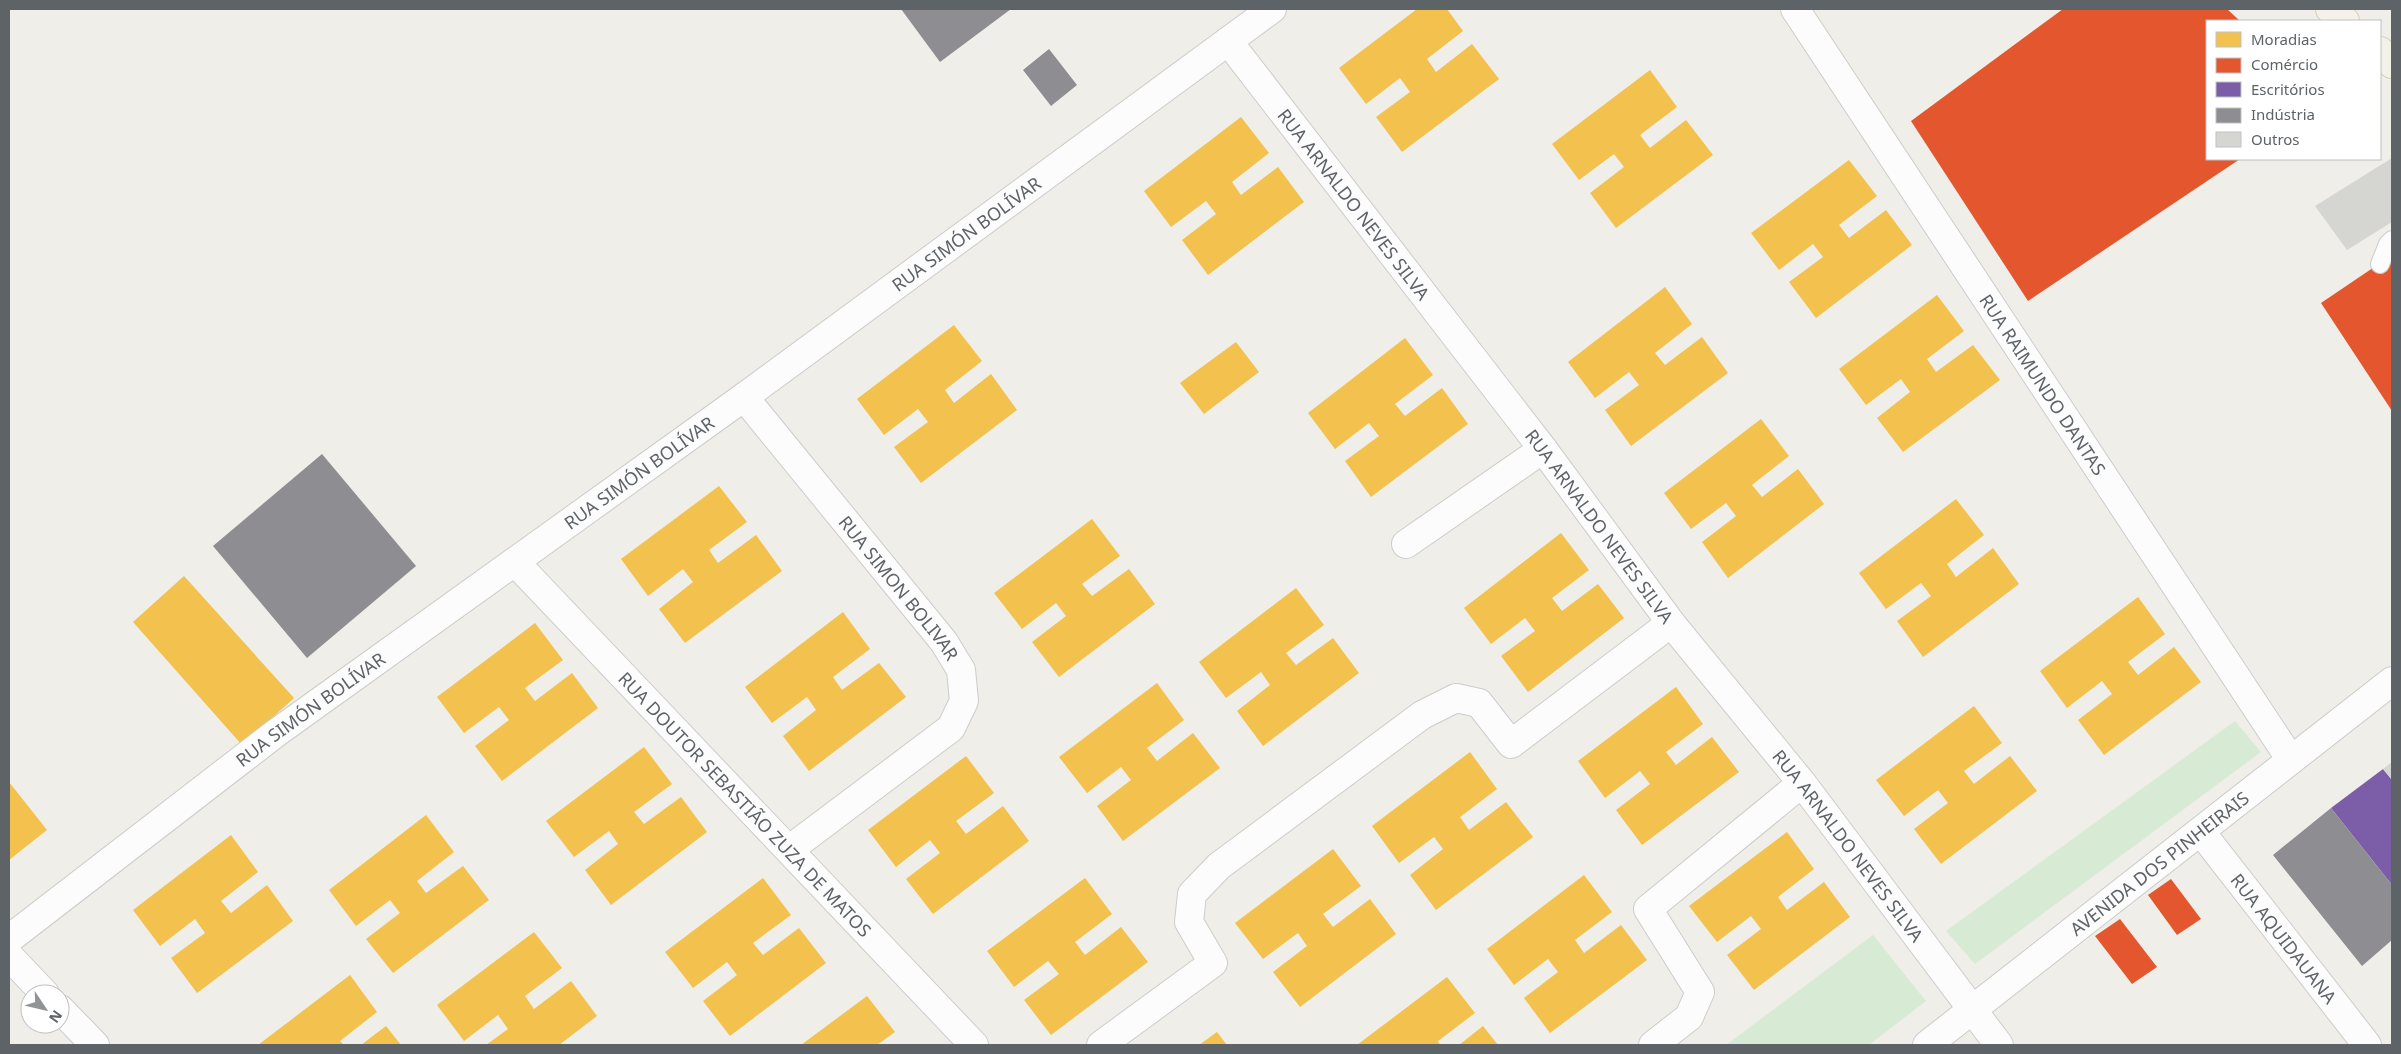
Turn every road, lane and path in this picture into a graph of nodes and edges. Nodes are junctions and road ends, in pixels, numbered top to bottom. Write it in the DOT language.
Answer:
graph roads {
  1 [pos="1272,9"];
  2 [pos="1795,9"];
  3 [pos="2330,9"];
  4 [pos="2344,20"];
  5 [pos="1228,41"];
  6 [pos="2381,52"];
  7 [pos="2392,64"];
  8 [pos="2392,240"];
  9 [pos="2380,264"];
  10 [pos="744,397"];
  11 [pos="1543,449"];
  12 [pos="1406,544"];
  13 [pos="515,562"];
  14 [pos="1671,623"];
  15 [pos="2392,681"];
  16 [pos="2291,760"];
  17 [pos="1802,783"];
  18 [pos="2202,832"];
  19 [pos="790,850"];
  20 [pos="9,939"];
  21 [pos="9,956"];
  22 [pos="36,984"];
  23 [pos="1972,1012"];
  24 [pos="70,1020"];
  25 [pos="94,1045"];
  26 [pos="974,1045"];
  27 [pos="1101,1045"];
  28 [pos="1653,1045"];
  29 [pos="1927,1045"];
  30 [pos="1999,1045"];
  31 [pos="2367,1045"];
  1 -- 5 [label="street, RUA SIMÓN BOLÍVAR"];
  2 -- 16 [label="street, RUA RAIMUNDO DANTAS"];
  3 -- 4 [label="main road"];
  5 -- 10 [label="street, RUA SIMÓN BOLÍVAR"];
  5 -- 11 [label="street, RUA ARNALDO NEVES SILVA"];
  6 -- 7 [label="main road"];
  8 -- 9 [label="lane"];
  10 -- 13 [label="street, RUA SIMÓN BOLÍVAR"];
  10 -- 19 [label="street, RUA SIMON BOLIVAR"];
  11 -- 12 [label="street"];
  11 -- 14 [label="street, RUA ARNALDO NEVES SILVA"];
  13 -- 19 [label="street, RUA DOUTOR SEBASTIÃO ZUZA DE MATOS"];
  13 -- 20 [label="street, RUA SIMÓN BOLÍVAR"];
  14 -- 17 [label="street, RUA ARNALDO NEVES SILVA"];
  14 -- 27 [label="street"];
  15 -- 16 [label="street, AVENIDA DOS PINHEIRAIS"];
  16 -- 18 [label="street, AVENIDA DOS PINHEIRAIS"];
  17 -- 23 [label="street, RUA ARNALDO NEVES SILVA"];
  17 -- 28 [label="street"];
  18 -- 23 [label="street, AVENIDA DOS PINHEIRAIS"];
  18 -- 31 [label="street, RUA AQUIDAUANA"];
  19 -- 26 [label="street, RUA DOUTOR SEBASTIÃO ZUZA DE MATOS"];
  21 -- 22 [label="street"];
  23 -- 29 [label="street, AVENIDA DOS PINHEIRAIS"];
  23 -- 30 [label="street, RUA ARNALDO NEVES SILVA"];
  24 -- 25 [label="street"];
}
